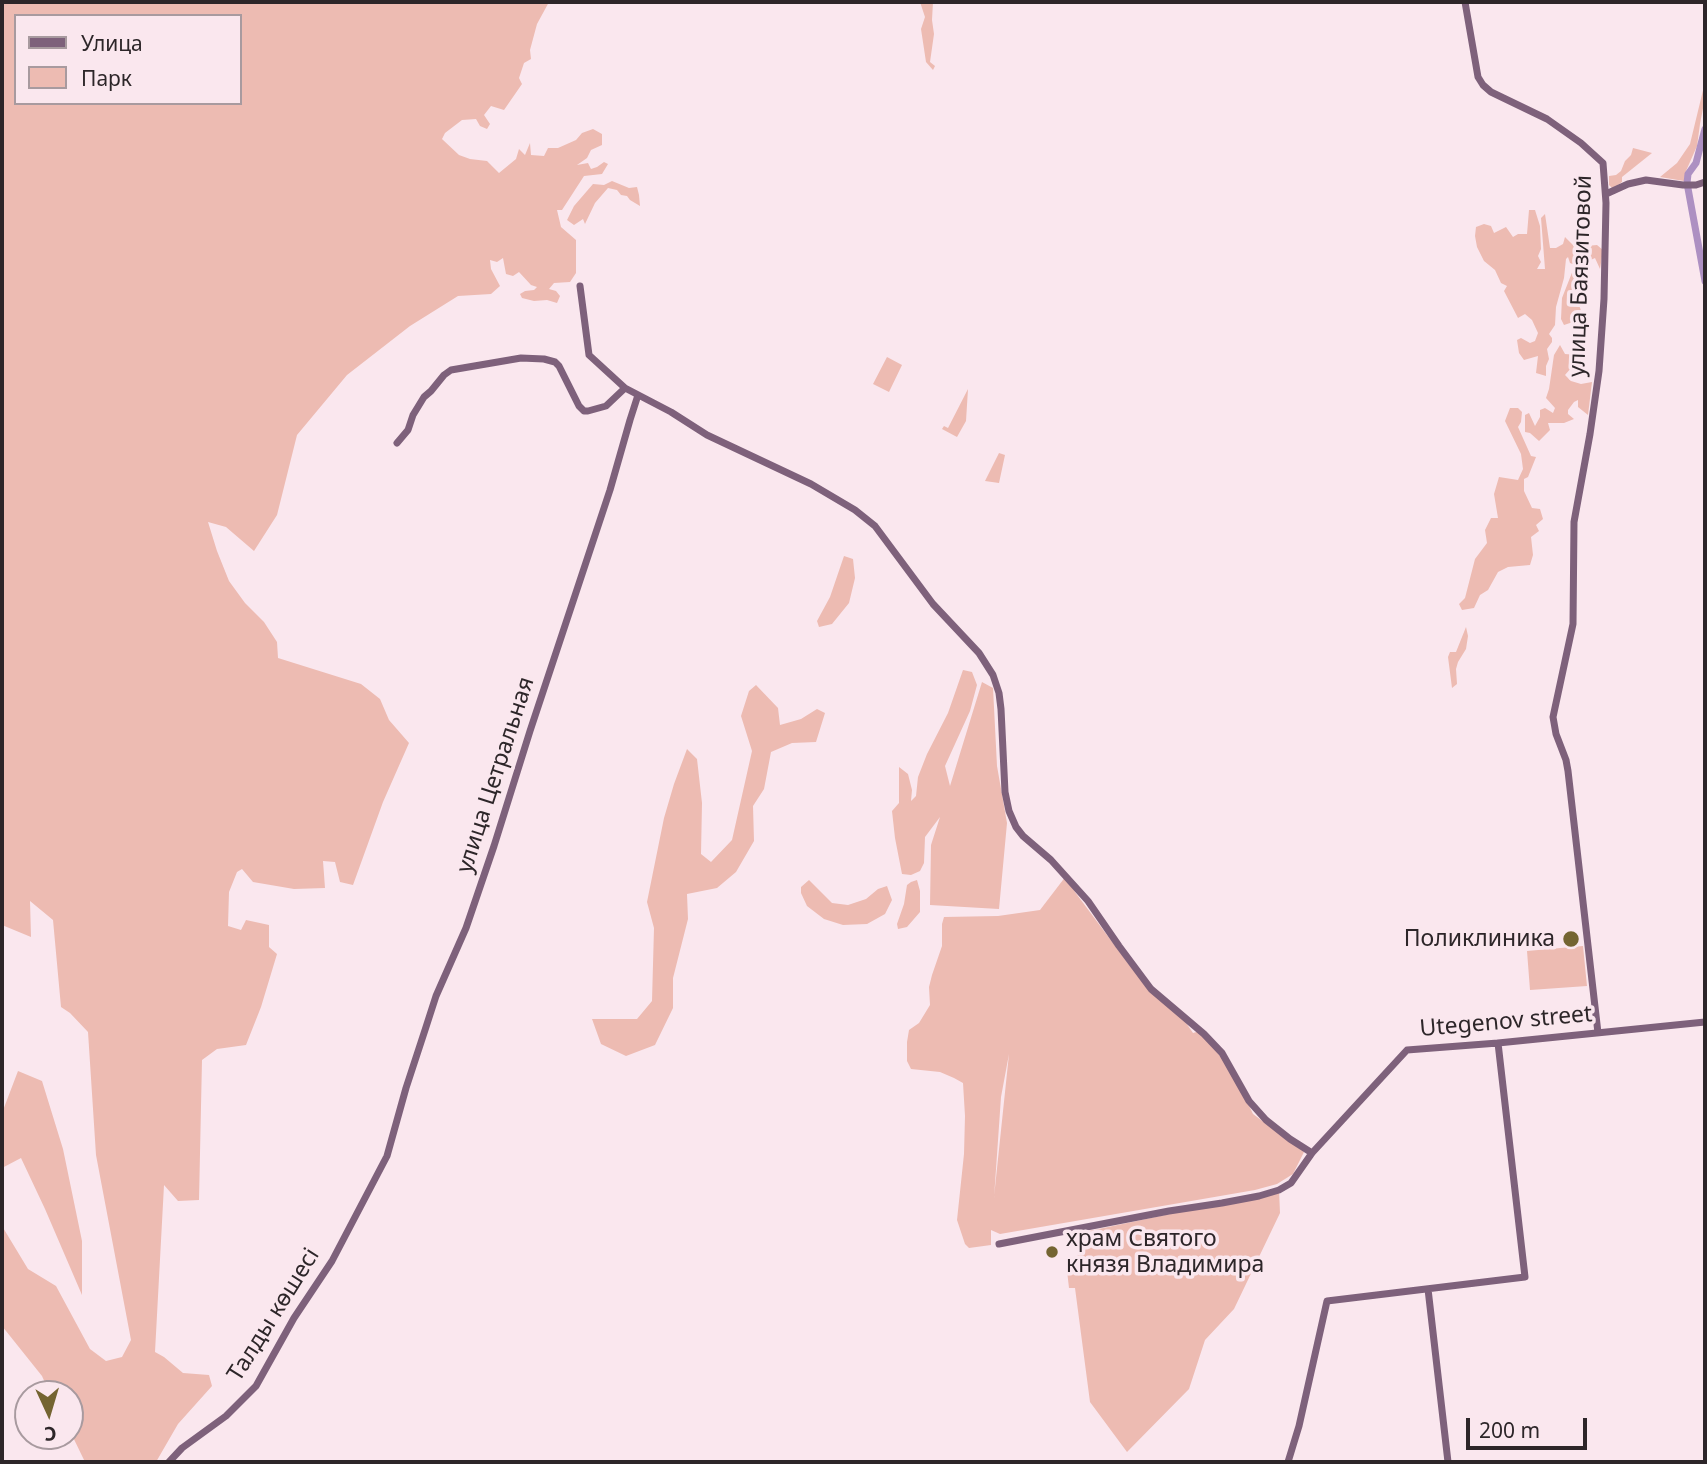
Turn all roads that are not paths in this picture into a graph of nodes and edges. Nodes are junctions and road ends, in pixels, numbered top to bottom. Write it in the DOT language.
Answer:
graph roads {
  1 [pos="1465,2"];
  2 [pos="1705,182"];
  3 [pos="1606,194"];
  4 [pos="580,286"];
  5 [pos="625,388"];
  6 [pos="639,395"];
  7 [pos="397,443"];
  8 [pos="1705,1022"];
  9 [pos="1598,1033"];
  10 [pos="1497,1043"];
  11 [pos="1312,1153"];
  12 [pos="382,1164"];
  13 [pos="999,1244"];
  14 [pos="1428,1289"];
  15 [pos="169,1462"];
  16 [pos="1288,1462"];
  17 [pos="1448,1462"];
  1 -- 3 [label="street, улица Баязитовой"];
  2 -- 3 [label="street"];
  3 -- 9 [label="street, улица Баязитовой"];
  4 -- 5 [label="street"];
  5 -- 6 [label="street"];
  5 -- 7 [label="street"];
  6 -- 11 [label="street"];
  6 -- 12 [label="street, улица Цетральная"];
  8 -- 9 [label="street, Utegenov street"];
  9 -- 10 [label="street, Utegenov street"];
  10 -- 11 [label="street, Utegenov street"];
  10 -- 14 [label="street"];
  11 -- 13 [label="street, Utegenov street"];
  12 -- 15 [label="street, Талды көшесі"];
  14 -- 16 [label="street"];
  14 -- 17 [label="street"];
}
